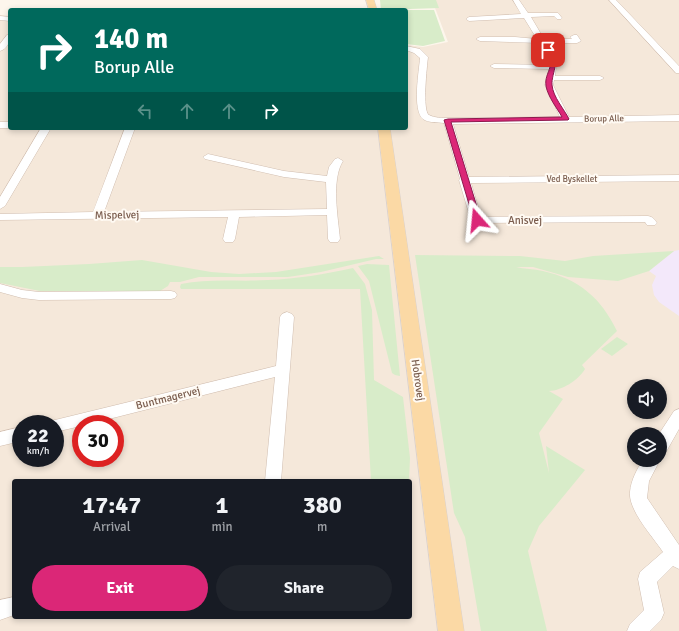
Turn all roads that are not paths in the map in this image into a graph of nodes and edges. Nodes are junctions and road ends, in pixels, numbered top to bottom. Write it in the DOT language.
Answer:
graph roads {
  1 [pos="516,0"];
  2 [pos="612,0"];
  3 [pos="526,15"];
  4 [pos="469,18"];
  5 [pos="559,18"];
  6 [pos="574,38"];
  7 [pos="480,39"];
  8 [pos="8,40"];
  9 [pos="543,41"];
  10 [pos="0,49"];
  11 [pos="408,50"];
  12 [pos="494,66"];
  13 [pos="553,67"];
  14 [pos="679,71"];
  15 [pos="550,78"];
  16 [pos="600,78"];
  17 [pos="679,118"];
  18 [pos="566,119"];
  19 [pos="448,120"];
  20 [pos="45,130"];
  21 [pos="129,130"];
  22 [pos="384,130"];
  23 [pos="208,157"];
  24 [pos="338,161"];
  25 [pos="679,178"];
  26 [pos="331,179"];
  27 [pos="464,180"];
  28 [pos="0,206"];
  29 [pos="332,212"];
  30 [pos="234,213"];
  31 [pos="97,215"];
  32 [pos="0,217"];
  33 [pos="650,223"];
  34 [pos="334,238"];
  35 [pos="229,239"];
  36 [pos="0,288"];
  37 [pos="171,295"];
  38 [pos="287,317"];
  39 [pos="281,370"];
  40 [pos="679,416"];
  41 [pos="64,424"];
  42 [pos="667,436"];
  43 [pos="12,437"];
  44 [pos="0,440"];
  45 [pos="648,467"];
  46 [pos="273,479"];
  47 [pos="677,556"];
  48 [pos="12,607"];
  49 [pos="0,610"];
  50 [pos="452,631"];
  51 [pos="637,631"];
  1 -- 3 [label="street"];
  2 -- 14 [label="street"];
  3 -- 4 [label="street"];
  3 -- 5 [label="street"];
  3 -- 9 [label="street"];
  6 -- 9 [label="street"];
  7 -- 9 [label="street"];
  8 -- 10 [label="street"];
  9 -- 13 [label="street"];
  11 -- 19 [label="street, Borup Alle"];
  12 -- 13 [label="street"];
  13 -- 15 [label="street"];
  15 -- 16 [label="street"];
  15 -- 18 [label="street"];
  17 -- 18 [label="street, Borup Alle"];
  18 -- 19 [label="street, Borup Alle"];
  19 -- 27 [label="street, Anisvej"];
  20 -- 28 [label="street"];
  21 -- 31 [label="street"];
  22 -- 50 [label="main road, Hobrovej"];
  23 -- 26 [label="street"];
  24 -- 26 [label="street"];
  25 -- 27 [label="street, Ved Byskellet"];
  26 -- 29 [label="street"];
  27 -- 33 [label="street, Anisvej"];
  29 -- 30 [label="street, Mispelvej"];
  29 -- 34 [label="street"];
  30 -- 31 [label="street, Mispelvej"];
  30 -- 35 [label="street"];
  31 -- 32 [label="street, Mispelvej"];
  36 -- 37 [label="street"];
  38 -- 39 [label="street"];
  39 -- 41 [label="street, Buntmagervej"];
  39 -- 46 [label="street"];
  40 -- 42 [label="street"];
  43 -- 44 [label="street"];
  45 -- 47 [label="street"];
  47 -- 51 [label="street"];
  48 -- 49 [label="street"];
}
